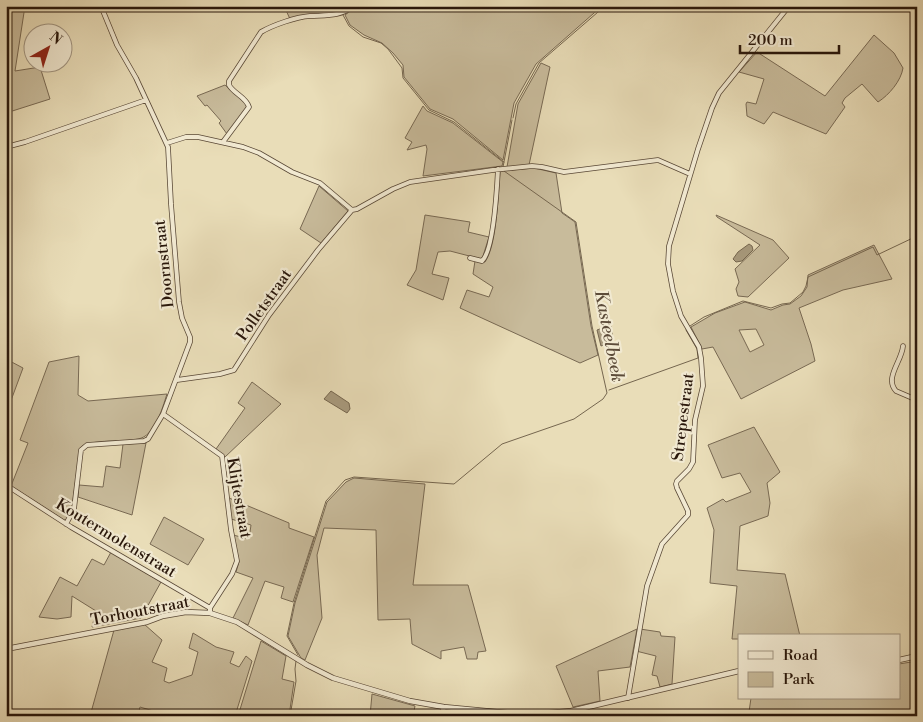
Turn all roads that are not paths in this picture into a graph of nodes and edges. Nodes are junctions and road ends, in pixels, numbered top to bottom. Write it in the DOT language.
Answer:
graph roads {
  1 [pos="100,6"];
  2 [pos="354,6"];
  3 [pos="789,6"];
  4 [pos="146,100"];
  5 [pos="223,142"];
  6 [pos="167,143"];
  7 [pos="6,146"];
  8 [pos="498,169"];
  9 [pos="690,174"];
  10 [pos="352,210"];
  11 [pos="470,258"];
  12 [pos="902,346"];
  13 [pos="177,380"];
  14 [pos="917,400"];
  15 [pos="163,414"];
  16 [pos="6,485"];
  17 [pos="66,524"];
  18 [pos="210,611"];
  19 [pos="6,649"];
  20 [pos="917,656"];
  21 [pos="900,660"];
  22 [pos="738,671"];
  23 [pos="628,698"];
  24 [pos="444,707"];
  25 [pos="441,716"];
  1 -- 4 [label="street, Doornstraat"];
  2 -- 5 [label="street"];
  3 -- 9 [label="street, Strepestraat"];
  4 -- 6 [label="street, Doornstraat"];
  4 -- 7 [label="street"];
  5 -- 6 [label="street"];
  5 -- 10 [label="street"];
  6 -- 13 [label="street, Doornstraat"];
  8 -- 9 [label="street, Polletstraat"];
  8 -- 10 [label="street, Polletstraat"];
  8 -- 11 [label="street"];
  9 -- 23 [label="street, Strepestraat"];
  10 -- 13 [label="street, Polletstraat"];
  12 -- 14 [label="street"];
  13 -- 15 [label="street, Doornstraat"];
  15 -- 17 [label="street, Doornstraat"];
  15 -- 18 [label="street, Klijtestraat"];
  16 -- 17 [label="street, Koutermolenstraat"];
  17 -- 18 [label="street, Koutermolenstraat"];
  18 -- 19 [label="street, Torhoutstraat"];
  18 -- 24 [label="street, Torhoutstraat"];
  20 -- 21 [label="street"];
  22 -- 23 [label="street, Torhoutstraat"];
  23 -- 24 [label="street, Torhoutstraat"];
  24 -- 25 [label="street"];
}
